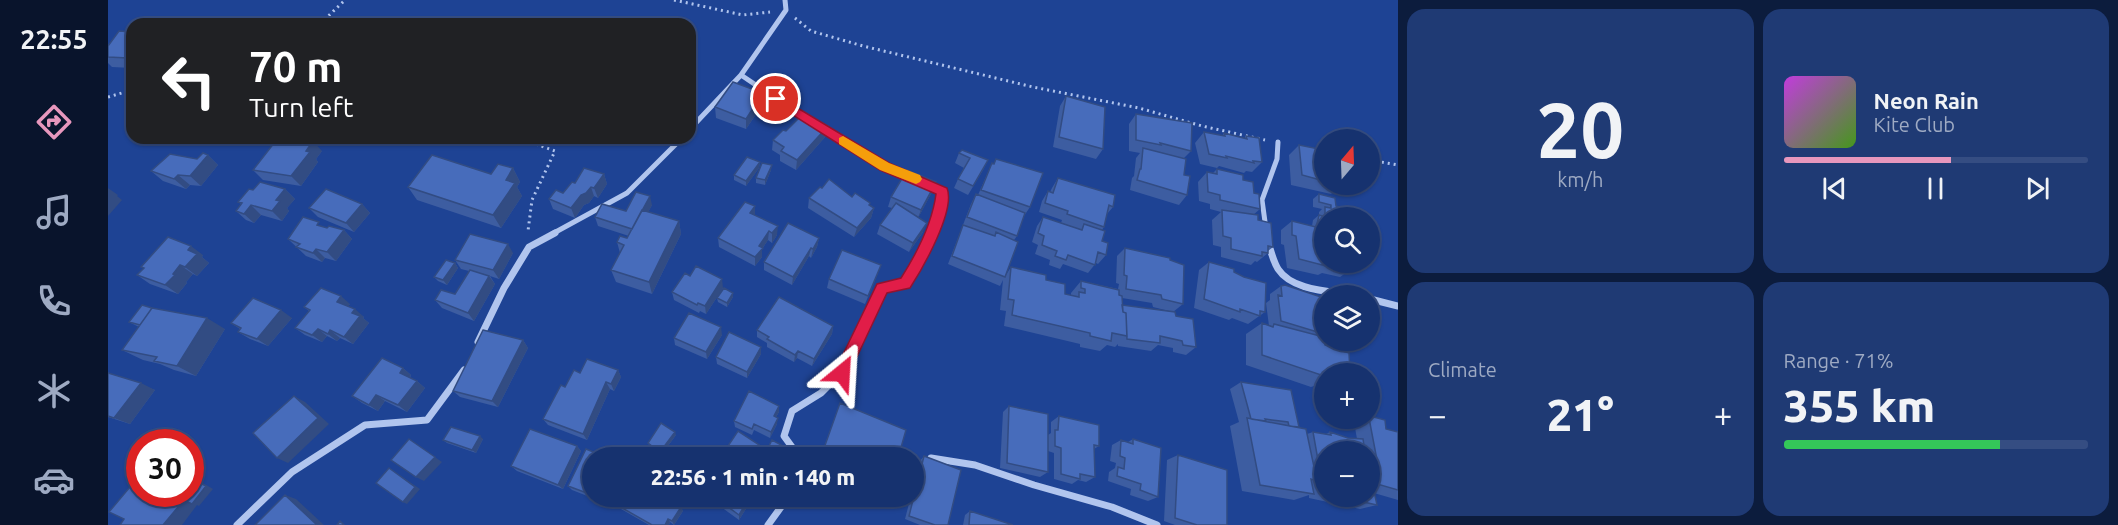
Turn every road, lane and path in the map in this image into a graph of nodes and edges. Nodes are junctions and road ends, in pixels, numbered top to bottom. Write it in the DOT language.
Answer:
graph roads {
  1 [pos="345,0"];
  2 [pos="674,0"];
  3 [pos="786,0"];
  4 [pos="786,10"];
  5 [pos="326,18"];
  6 [pos="741,75"];
  7 [pos="126,92"];
  8 [pos="108,98"];
  9 [pos="696,123"];
  10 [pos="1278,142"];
  11 [pos="536,144"];
  12 [pos="676,144"];
  13 [pos="1380,162"];
  14 [pos="1398,165"];
  15 [pos="529,247"];
  16 [pos="1314,287"];
  17 [pos="1380,301"];
  18 [pos="1398,306"];
  19 [pos="476,346"];
  20 [pos="466,365"];
  21 [pos="792,447"];
  22 [pos="931,458"];
  23 [pos="781,507"];
  24 [pos="237,525"];
  25 [pos="768,525"];
  26 [pos="1157,525"];
  1 -- 5 [label="path"];
  2 -- 4 [label="path"];
  3 -- 4 [label="street"];
  4 -- 6 [label="street"];
  4 -- 10 [label="path"];
  6 -- 9 [label="street"];
  6 -- 21 [label="street"];
  7 -- 8 [label="path"];
  10 -- 16 [label="street"];
  11 -- 15 [label="path"];
  12 -- 15 [label="street"];
  13 -- 14 [label="path"];
  15 -- 19 [label="street"];
  17 -- 18 [label="street"];
  20 -- 24 [label="street"];
  22 -- 26 [label="street"];
  23 -- 25 [label="street"];
}
